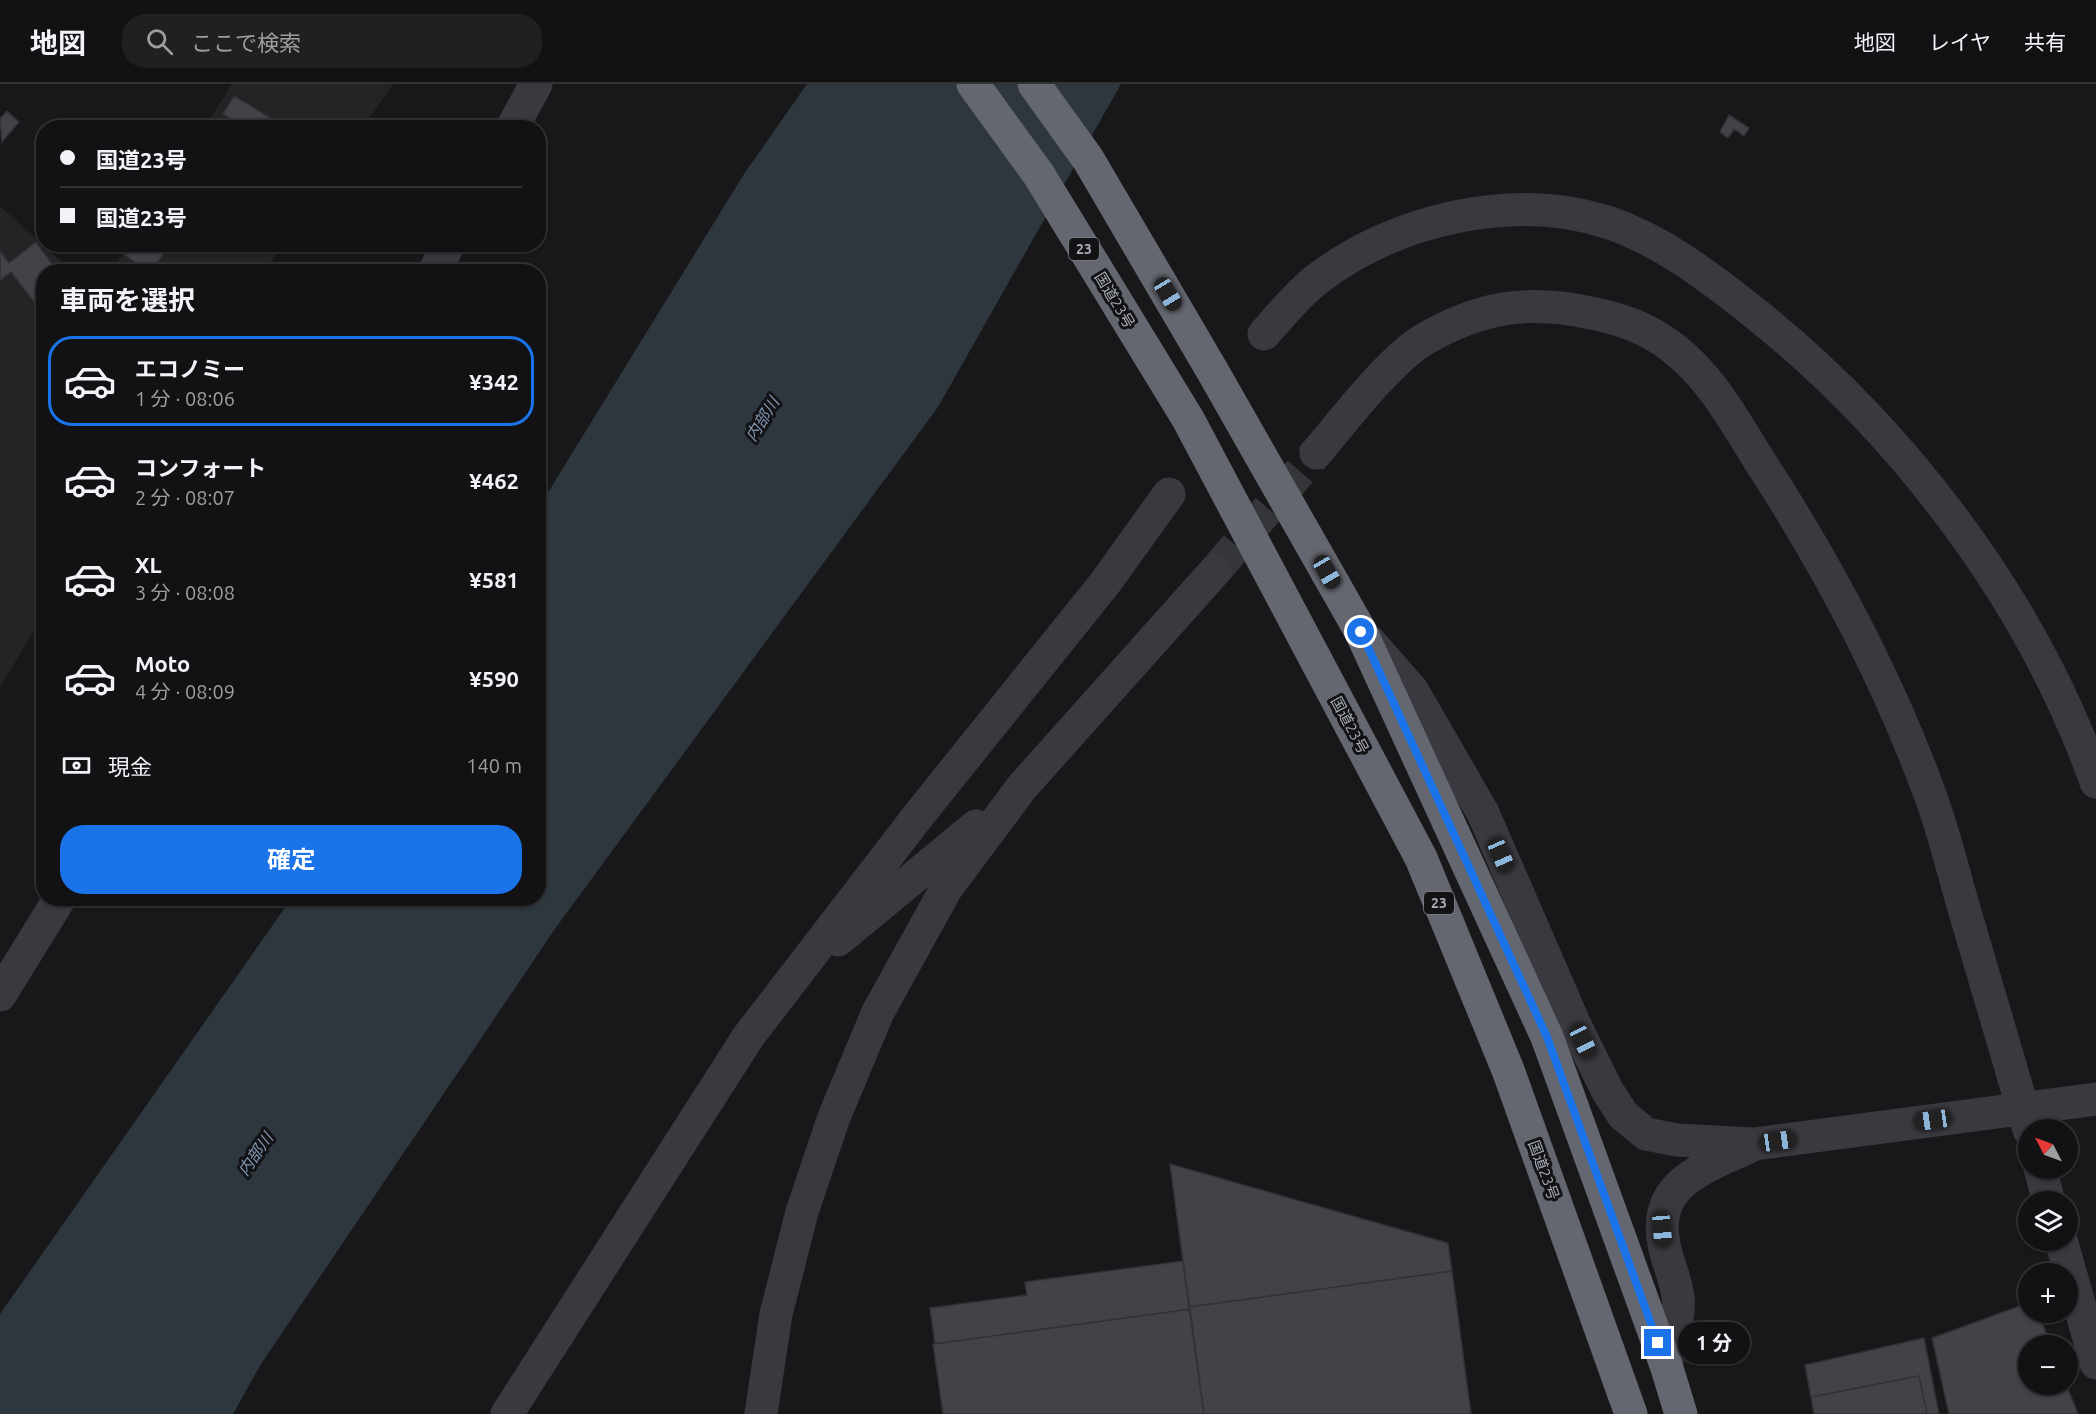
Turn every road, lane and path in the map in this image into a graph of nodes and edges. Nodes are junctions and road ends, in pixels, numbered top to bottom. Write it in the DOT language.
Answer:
graph roads {
  1 [pos="536,84"];
  2 [pos="973,84"];
  3 [pos="1034,84"];
  4 [pos="516,120"];
  5 [pos="1264,334"];
  6 [pos="1316,453"];
  7 [pos="1169,494"];
  8 [pos="1215,572"];
  9 [pos="1361,632"];
  10 [pos="2096,782"];
  11 [pos="1022,787"];
  12 [pos="55,906"];
  13 [pos="799,971"];
  14 [pos="0,995"];
  15 [pos="2096,1099"];
  16 [pos="2025,1118"];
  17 [pos="1755,1144"];
  18 [pos="2064,1251"];
  19 [pos="2096,1363"];
  20 [pos="1666,1365"];
  21 [pos="507,1414"];
  22 [pos="761,1414"];
  23 [pos="1631,1414"];
  24 [pos="1681,1414"];
  1 -- 4 [label="street"];
  2 -- 23 [label="highway, 国道23号 / 23"];
  3 -- 9 [label="highway"];
  5 -- 10 [label="street"];
  6 -- 16 [label="street"];
  7 -- 13 [label="street"];
  8 -- 11 [label="street"];
  9 -- 17 [label="street"];
  9 -- 20 [label="highway"];
  11 -- 13 [label="street"];
  11 -- 22 [label="street"];
  12 -- 14 [label="street"];
  13 -- 21 [label="street"];
  15 -- 16 [label="street"];
  16 -- 17 [label="street"];
  17 -- 20 [label="street"];
  18 -- 19 [label="street"];
  20 -- 24 [label="highway"];
}
